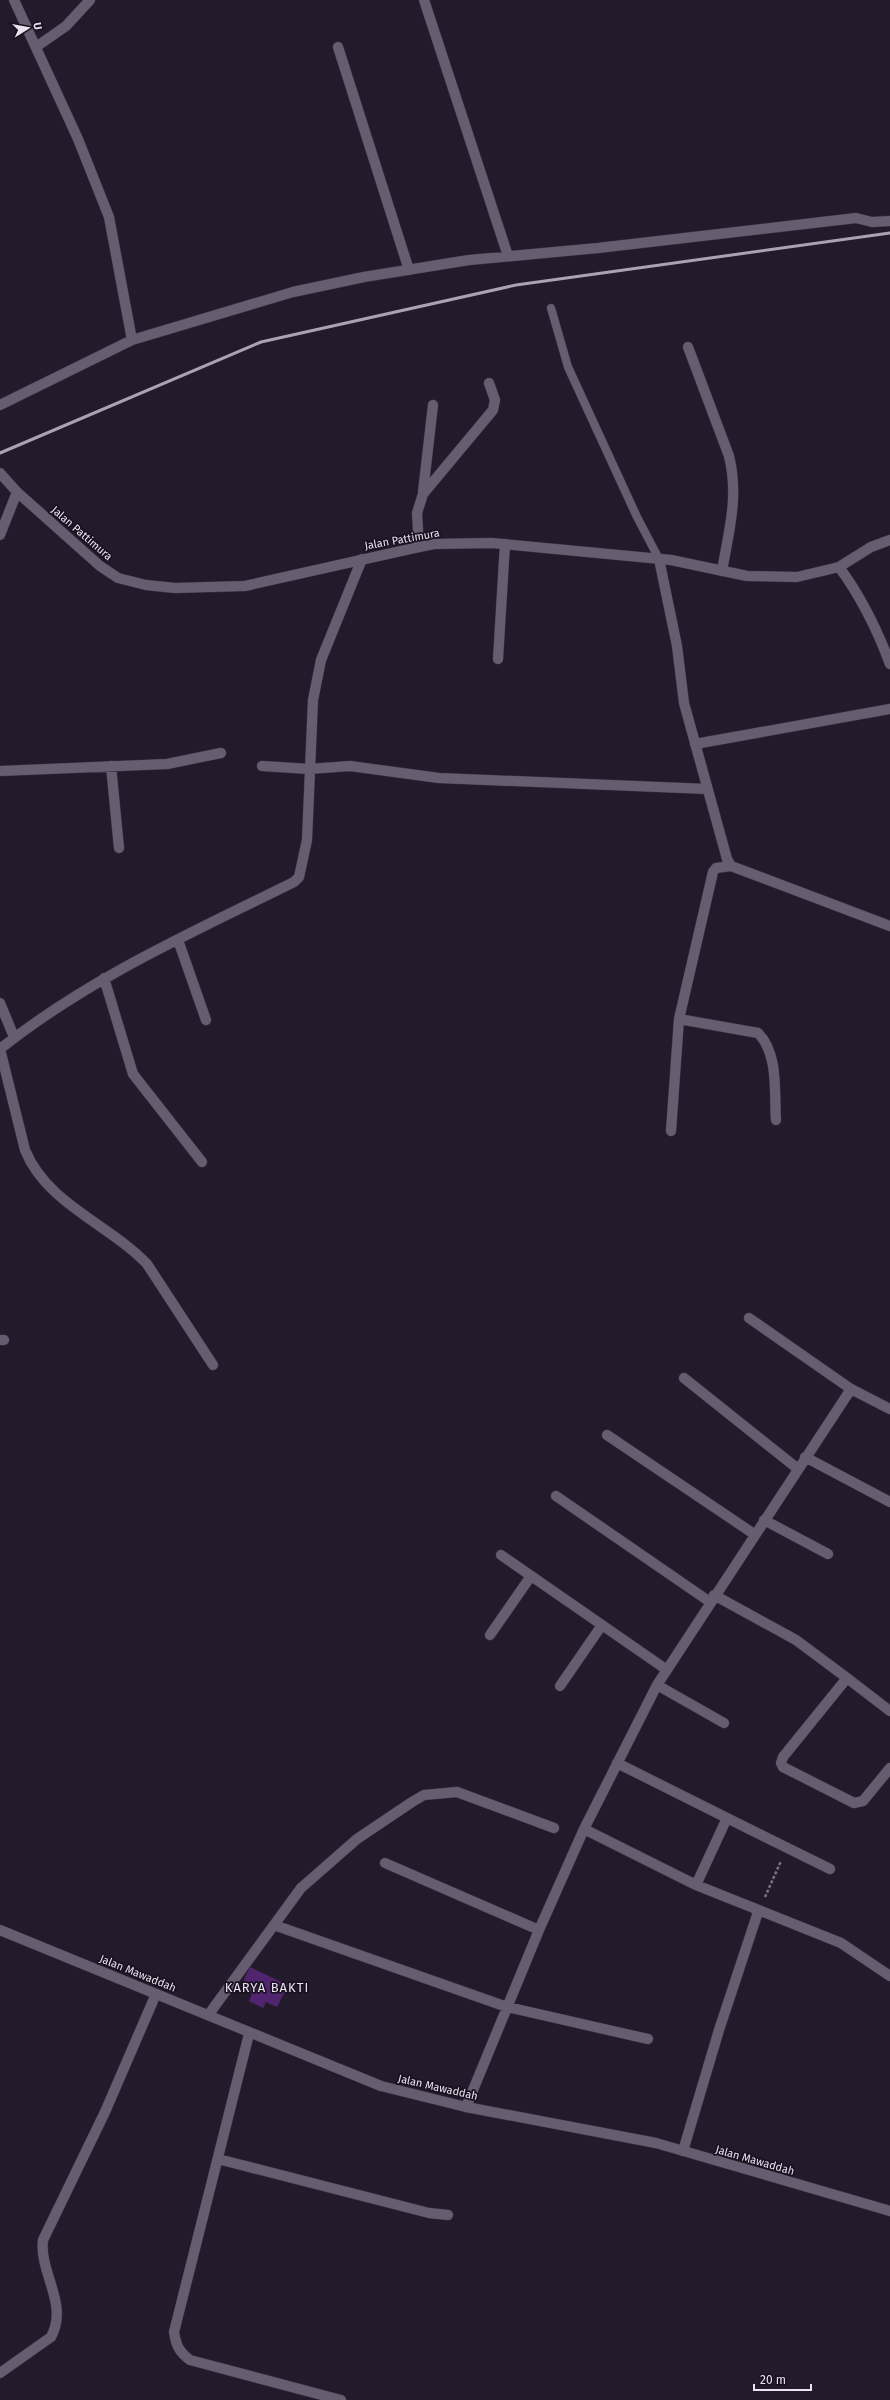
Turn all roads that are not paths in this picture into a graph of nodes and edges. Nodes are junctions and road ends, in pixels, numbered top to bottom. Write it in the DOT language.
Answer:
graph roads {
  1 [pos="14,0"];
  2 [pos="90,0"];
  3 [pos="424,0"];
  4 [pos="36,47"];
  5 [pos="338,47"];
  6 [pos="890,221"];
  7 [pos="508,256"];
  8 [pos="409,270"];
  9 [pos="551,308"];
  10 [pos="132,340"];
  11 [pos="688,347"];
  12 [pos="488,383"];
  13 [pos="0,405"];
  14 [pos="433,405"];
  15 [pos="0,473"];
  16 [pos="17,492"];
  17 [pos="422,494"];
  18 [pos="0,534"];
  19 [pos="890,540"];
  20 [pos="505,544"];
  21 [pos="419,547"];
  22 [pos="362,559"];
  23 [pos="659,559"];
  24 [pos="839,567"];
  25 [pos="722,571"];
  26 [pos="498,659"];
  27 [pos="890,664"];
  28 [pos="890,709"];
  29 [pos="695,744"];
  30 [pos="221,753"];
  31 [pos="111,766"];
  32 [pos="262,766"];
  33 [pos="309,769"];
  34 [pos="0,771"];
  35 [pos="707,789"];
  36 [pos="119,848"];
  37 [pos="731,866"];
  38 [pos="890,926"];
  39 [pos="178,940"];
  40 [pos="104,978"];
  41 [pos="0,1003"];
  42 [pos="679,1019"];
  43 [pos="206,1020"];
  44 [pos="14,1037"];
  45 [pos="0,1049"];
  46 [pos="776,1120"];
  47 [pos="671,1131"];
  48 [pos="202,1162"];
  49 [pos="749,1318"];
  50 [pos="212,1365"];
  51 [pos="684,1378"];
  52 [pos="851,1389"];
  53 [pos="890,1409"];
  54 [pos="607,1435"];
  55 [pos="805,1457"];
  56 [pos="798,1469"];
  57 [pos="556,1496"];
  58 [pos="890,1502"];
  59 [pos="764,1520"];
  60 [pos="754,1534"];
  61 [pos="828,1554"];
  62 [pos="501,1555"];
  63 [pos="531,1576"];
  64 [pos="712,1598"];
  65 [pos="602,1625"];
  66 [pos="490,1635"];
  67 [pos="667,1670"];
  68 [pos="847,1678"];
  69 [pos="657,1685"];
  70 [pos="560,1686"];
  71 [pos="890,1711"];
  72 [pos="724,1723"];
  73 [pos="617,1763"];
  74 [pos="890,1768"];
  75 [pos="727,1818"];
  76 [pos="554,1828"];
  77 [pos="584,1829"];
  78 [pos="385,1863"];
  79 [pos="830,1868"];
  80 [pos="696,1885"];
  81 [pos="758,1912"];
  82 [pos="274,1925"];
  83 [pos="0,1930"];
  84 [pos="538,1930"];
  85 [pos="890,1976"];
  86 [pos="156,1994"];
  87 [pos="507,2007"];
  88 [pos="209,2014"];
  89 [pos="249,2034"];
  90 [pos="648,2039"];
  91 [pos="466,2107"];
  92 [pos="683,2151"];
  93 [pos="218,2158"];
  94 [pos="890,2211"];
  95 [pos="448,2215"];
  96 [pos="0,2373"];
  97 [pos="341,2400"];
  1 -- 4 [label="street"];
  2 -- 4 [label="street"];
  3 -- 7 [label="street"];
  4 -- 10 [label="street"];
  5 -- 8 [label="street"];
  6 -- 7 [label="street"];
  7 -- 8 [label="street"];
  8 -- 10 [label="street"];
  9 -- 23 [label="lane"];
  10 -- 13 [label="street"];
  11 -- 25 [label="street"];
  12 -- 17 [label="street"];
  14 -- 17 [label="street"];
  15 -- 16 [label="street, Jalan Pattimura"];
  16 -- 18 [label="street"];
  16 -- 22 [label="street, Jalan Pattimura"];
  17 -- 21 [label="street"];
  19 -- 24 [label="street, Jalan Pattimura"];
  20 -- 21 [label="street, Jalan Pattimura"];
  20 -- 23 [label="street, Jalan Pattimura"];
  20 -- 26 [label="street"];
  21 -- 22 [label="street, Jalan Pattimura"];
  22 -- 33 [label="street"];
  23 -- 25 [label="street, Jalan Pattimura"];
  23 -- 29 [label="street"];
  24 -- 25 [label="street, Jalan Pattimura"];
  24 -- 27 [label="street"];
  28 -- 29 [label="street"];
  29 -- 35 [label="street"];
  30 -- 31 [label="street"];
  31 -- 34 [label="street"];
  31 -- 36 [label="street"];
  32 -- 33 [label="street"];
  33 -- 35 [label="street"];
  33 -- 39 [label="street"];
  35 -- 37 [label="street"];
  37 -- 38 [label="street"];
  37 -- 42 [label="street"];
  39 -- 40 [label="street"];
  39 -- 43 [label="street"];
  40 -- 44 [label="street"];
  40 -- 48 [label="street"];
  41 -- 44 [label="street"];
  42 -- 46 [label="street"];
  42 -- 47 [label="street"];
  44 -- 45 [label="street"];
  45 -- 50 [label="street"];
  49 -- 52 [label="street"];
  51 -- 56 [label="street"];
  52 -- 53 [label="street"];
  52 -- 55 [label="street"];
  54 -- 60 [label="street"];
  55 -- 56 [label="street"];
  55 -- 58 [label="street"];
  56 -- 59 [label="street"];
  57 -- 64 [label="street"];
  59 -- 60 [label="street"];
  59 -- 61 [label="street"];
  60 -- 64 [label="street"];
  62 -- 63 [label="street"];
  63 -- 65 [label="street"];
  63 -- 66 [label="street"];
  64 -- 67 [label="street"];
  64 -- 68 [label="street"];
  65 -- 67 [label="street"];
  65 -- 70 [label="street"];
  67 -- 69 [label="street"];
  68 -- 71 [label="street"];
  68 -- 74 [label="street"];
  69 -- 72 [label="street"];
  69 -- 73 [label="street"];
  73 -- 75 [label="street"];
  73 -- 77 [label="street"];
  75 -- 79 [label="street"];
  75 -- 80 [label="street"];
  76 -- 82 [label="street"];
  77 -- 80 [label="street"];
  77 -- 84 [label="street"];
  78 -- 84 [label="street"];
  80 -- 81 [label="street"];
  81 -- 85 [label="street"];
  81 -- 92 [label="street"];
  82 -- 87 [label="street"];
  82 -- 88 [label="street"];
  83 -- 86 [label="street, Jalan Mawaddah"];
  84 -- 87 [label="street"];
  86 -- 88 [label="street, Jalan Mawaddah"];
  86 -- 96 [label="street"];
  87 -- 90 [label="street"];
  87 -- 91 [label="street"];
  88 -- 89 [label="street, Jalan Mawaddah"];
  89 -- 91 [label="street, Jalan Mawaddah"];
  89 -- 93 [label="street"];
  91 -- 92 [label="street, Jalan Mawaddah"];
  92 -- 94 [label="street, Jalan Mawaddah"];
  93 -- 95 [label="street"];
  93 -- 97 [label="street"];
}
